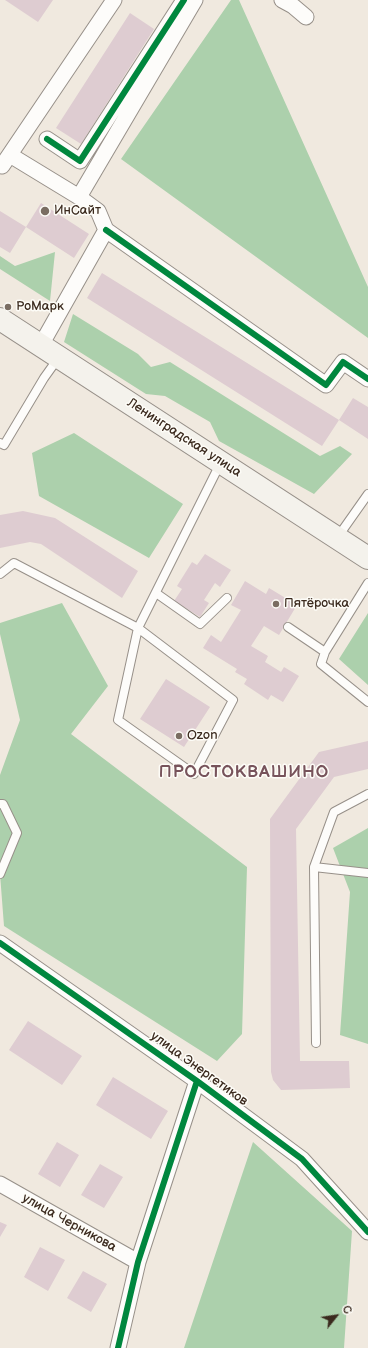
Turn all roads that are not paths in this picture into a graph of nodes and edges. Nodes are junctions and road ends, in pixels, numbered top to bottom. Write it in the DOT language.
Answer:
graph roads {
  1 [pos="114,0"];
  2 [pos="195,0"];
  3 [pos="282,0"];
  4 [pos="180,5"];
  5 [pos="306,17"];
  6 [pos="47,139"];
  7 [pos="5,160"];
  8 [pos="79,196"];
  9 [pos="106,230"];
  10 [pos="0,319"];
  11 [pos="41,345"];
  12 [pos="59,357"];
  13 [pos="368,379"];
  14 [pos="1,446"];
  15 [pos="221,462"];
  16 [pos="368,494"];
  17 [pos="337,538"];
  18 [pos="368,558"];
  19 [pos="0,574"];
  20 [pos="368,583"];
  21 [pos="156,593"];
  22 [pos="227,598"];
  23 [pos="288,626"];
  24 [pos="138,628"];
  25 [pos="325,652"];
  26 [pos="368,702"];
  27 [pos="368,794"];
  28 [pos="0,804"];
  29 [pos="314,867"];
  30 [pos="368,873"];
  31 [pos="0,874"];
  32 [pos="0,943"];
  33 [pos="316,1043"];
  34 [pos="197,1080"];
  35 [pos="0,1184"];
  36 [pos="368,1232"];
  37 [pos="138,1262"];
  38 [pos="118,1348"];
  1 -- 7 [label="street"];
  2 -- 4 [label="street"];
  3 -- 5 [label="street"];
  4 -- 6 [label="street"];
  4 -- 8 [label="street"];
  7 -- 8 [label="street"];
  8 -- 9 [label="street"];
  9 -- 11 [label="street"];
  9 -- 13 [label="street"];
  10 -- 11 [label="main road, Ленинградская улица"];
  11 -- 12 [label="main road, Ленинградская улица"];
  12 -- 14 [label="lane"];
  12 -- 15 [label="main road, Ленинградская улица"];
  15 -- 17 [label="main road, Ленинградская улица"];
  15 -- 21 [label="lane"];
  16 -- 17 [label="lane"];
  17 -- 18 [label="main road, Ленинградская улица"];
  19 -- 24 [label="lane"];
  20 -- 25 [label="lane"];
  21 -- 22 [label="lane"];
  21 -- 24 [label="lane"];
  23 -- 25 [label="lane"];
  24 -- 24 [label="lane"];
  25 -- 26 [label="lane"];
  27 -- 29 [label="lane"];
  28 -- 31 [label="lane"];
  29 -- 30 [label="lane"];
  29 -- 33 [label="lane"];
  32 -- 34 [label="street, улица Энергетиков"];
  34 -- 36 [label="street, улица Энергетиков"];
  34 -- 37 [label="street"];
  35 -- 37 [label="street, улица Черникова"];
  37 -- 38 [label="street"];
}
